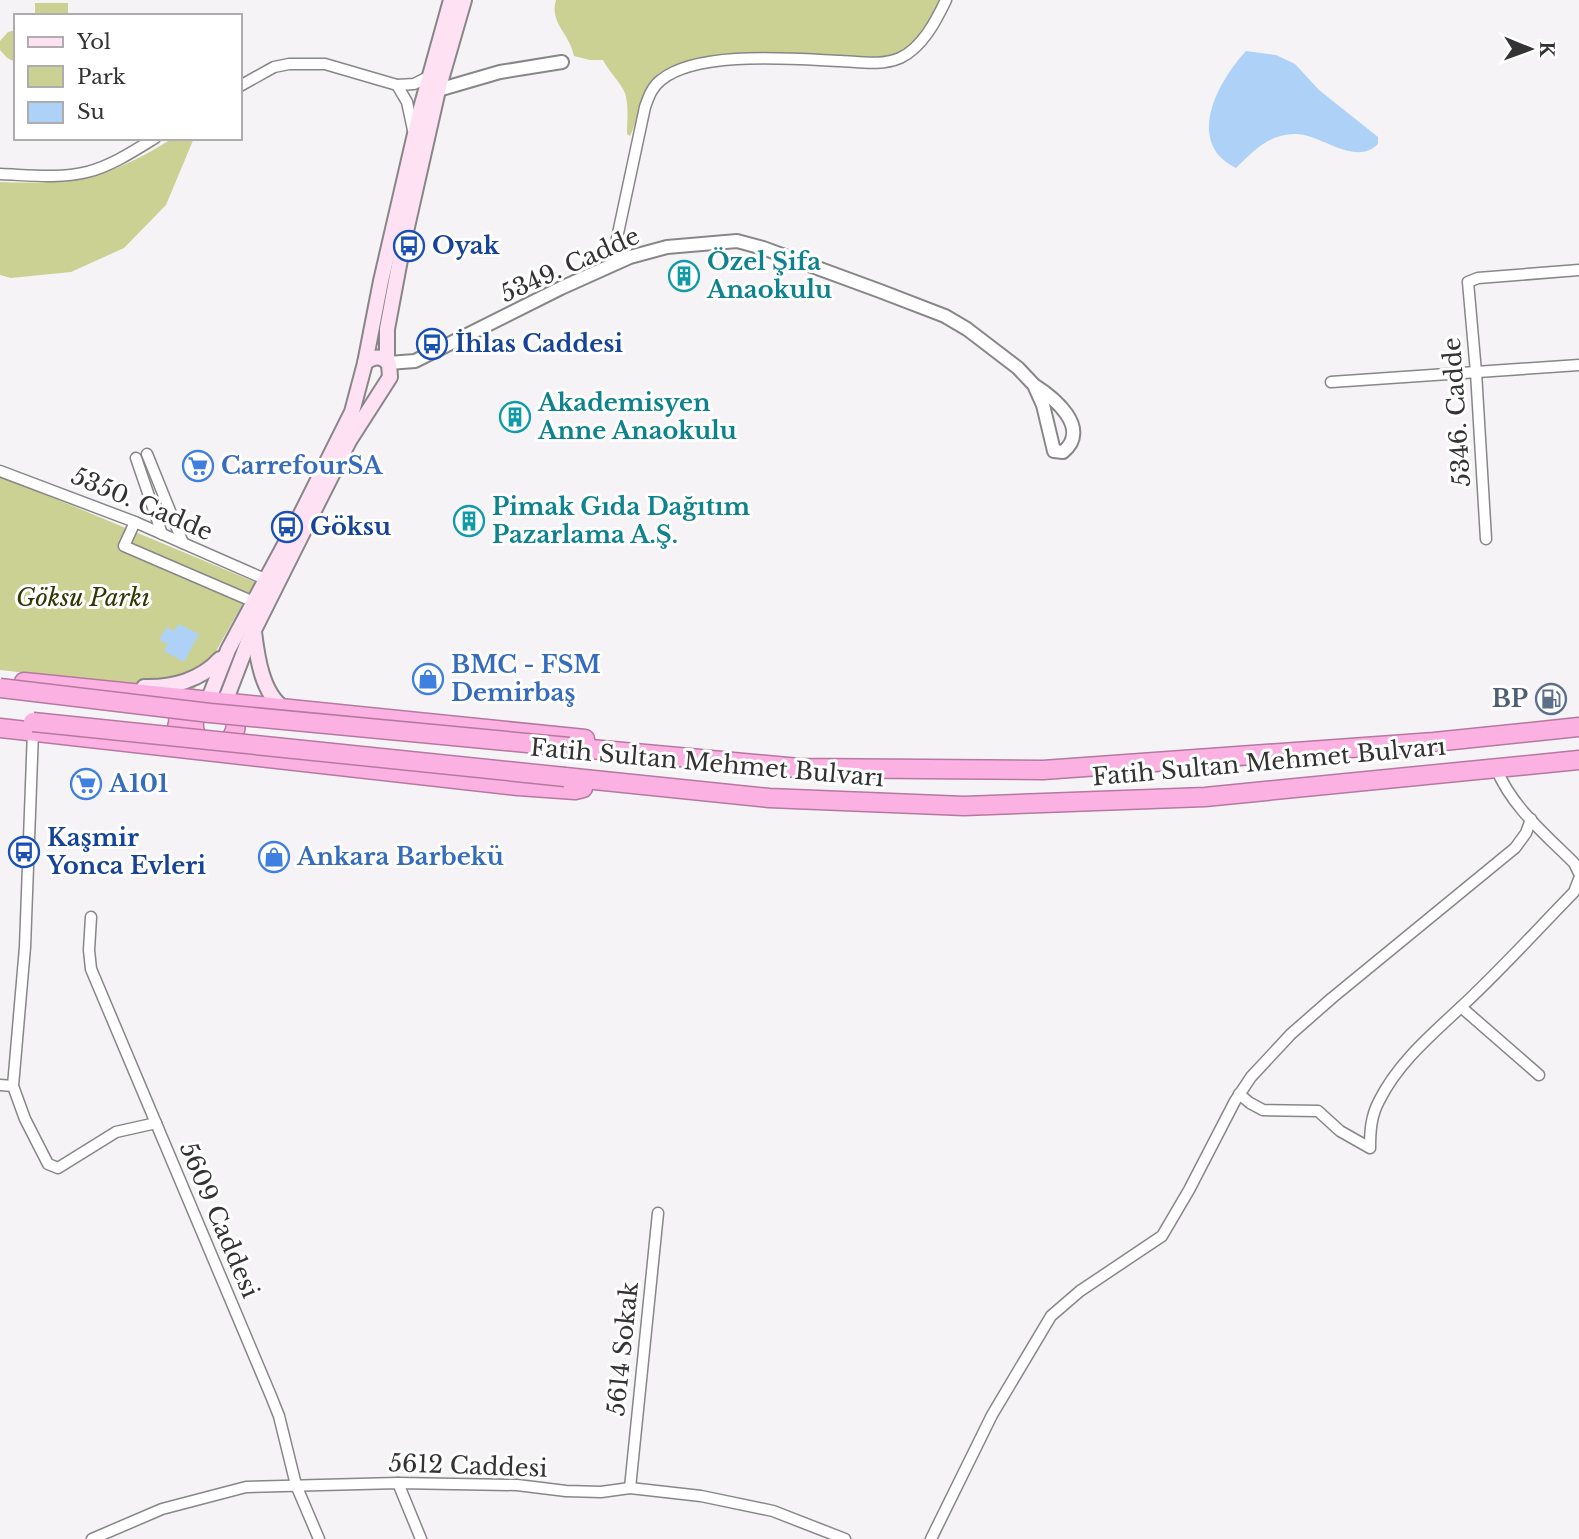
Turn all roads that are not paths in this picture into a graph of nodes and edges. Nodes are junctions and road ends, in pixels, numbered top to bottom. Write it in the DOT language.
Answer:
graph roads {
  1 [pos="451,0"];
  2 [pos="464,0"];
  3 [pos="946,0"];
  4 [pos="562,62"];
  5 [pos="435,73"];
  6 [pos="242,85"];
  7 [pos="397,85"];
  8 [pos="438,90"];
  9 [pos="414,138"];
  10 [pos="151,140"];
  11 [pos="0,174"];
  12 [pos="616,264"];
  13 [pos="1579,270"];
  14 [pos="1579,365"];
  15 [pos="363,368"];
  16 [pos="388,370"];
  17 [pos="1476,372"];
  18 [pos="1331,382"];
  19 [pos="1034,385"];
  20 [pos="147,454"];
  21 [pos="136,458"];
  22 [pos="0,471"];
  23 [pos="135,522"];
  24 [pos="162,534"];
  25 [pos="1486,539"];
  26 [pos="183,543"];
  27 [pos="267,580"];
  28 [pos="254,602"];
  29 [pos="254,631"];
  30 [pos="228,650"];
  31 [pos="0,680"];
  32 [pos="71,687"];
  33 [pos="0,688"];
  34 [pos="166,696"];
  35 [pos="216,702"];
  36 [pos="279,708"];
  37 [pos="0,719"];
  38 [pos="1579,727"];
  39 [pos="0,728"];
  40 [pos="33,731"];
  41 [pos="160,745"];
  42 [pos="210,750"];
  43 [pos="617,752"];
  44 [pos="264,757"];
  45 [pos="1579,760"];
  46 [pos="1496,768"];
  47 [pos="613,782"];
  48 [pos="1531,819"];
  49 [pos="1579,873"];
  50 [pos="1579,879"];
  51 [pos="91,917"];
  52 [pos="1461,1007"];
  53 [pos="1539,1075"];
  54 [pos="0,1085"];
  55 [pos="13,1086"];
  56 [pos="1240,1094"];
  57 [pos="156,1123"];
  58 [pos="658,1213"];
  59 [pos="398,1483"];
  60 [pos="296,1485"];
  61 [pos="630,1488"];
  62 [pos="92,1539"];
  63 [pos="318,1539"];
  64 [pos="421,1539"];
  65 [pos="845,1539"];
  66 [pos="931,1539"];
  1 -- 5 [label="main road"];
  2 -- 5 [label="main road"];
  3 -- 12 [label="street"];
  4 -- 8 [label="street"];
  5 -- 7 [label="street"];
  5 -- 8 [label="main road"];
  5 -- 9 [label="main road"];
  6 -- 7 [label="street"];
  7 -- 9 [label="street"];
  8 -- 16 [label="main road"];
  9 -- 15 [label="main road"];
  10 -- 11 [label="street"];
  12 -- 16 [label="street, 5349. Cadde"];
  12 -- 19 [label="street, 5349. Cadde"];
  13 -- 17 [label="street, 5346. Cadde"];
  14 -- 17 [label="street"];
  15 -- 16 [label="main road"];
  15 -- 16 [label="main road"];
  15 -- 27 [label="main road"];
  16 -- 29 [label="main road"];
  17 -- 18 [label="street"];
  17 -- 25 [label="street, 5346. Cadde"];
  19 -- 19 [label="street, 5349. Cadde"];
  20 -- 26 [label="street"];
  21 -- 24 [label="street"];
  22 -- 23 [label="street, 5350. Cadde"];
  23 -- 24 [label="street, 5350. Cadde"];
  23 -- 28 [label="street"];
  24 -- 26 [label="street, 5350. Cadde"];
  26 -- 27 [label="street, 5350. Cadde"];
  27 -- 28 [label="main road"];
  28 -- 30 [label="main road"];
  29 -- 35 [label="main road"];
  29 -- 36 [label="main road"];
  30 -- 32 [label="main road"];
  30 -- 35 [label="main road"];
  31 -- 32 [label="highway"];
  32 -- 34 [label="highway"];
  33 -- 43 [label="highway, Fatih Sultan Mehmet Bulvarı, bridge"];
  34 -- 35 [label="highway"];
  34 -- 41 [label="highway"];
  35 -- 36 [label="highway"];
  35 -- 42 [label="highway"];
  35 -- 42 [label="highway"];
  36 -- 43 [label="highway"];
  36 -- 44 [label="highway"];
  37 -- 47 [label="highway, Fatih Sultan Mehmet Bulvarı, bridge"];
  38 -- 43 [label="highway, Fatih Sultan Mehmet Bulvarı"];
  39 -- 40 [label="highway"];
  40 -- 41 [label="highway"];
  40 -- 55 [label="street"];
  41 -- 42 [label="highway"];
  42 -- 44 [label="highway"];
  44 -- 47 [label="highway"];
  45 -- 46 [label="highway, Fatih Sultan Mehmet Bulvarı"];
  46 -- 47 [label="highway, Fatih Sultan Mehmet Bulvarı"];
  46 -- 48 [label="street"];
  48 -- 49 [label="street"];
  48 -- 56 [label="street"];
  50 -- 52 [label="street"];
  51 -- 57 [label="street, 5609 Caddesi"];
  52 -- 53 [label="street"];
  52 -- 56 [label="street"];
  54 -- 55 [label="street"];
  55 -- 57 [label="street"];
  56 -- 66 [label="street"];
  57 -- 60 [label="street, 5609 Caddesi"];
  58 -- 61 [label="street, 5614 Sokak"];
  59 -- 60 [label="street, 5612 Caddesi"];
  59 -- 61 [label="street, 5612 Caddesi"];
  59 -- 64 [label="street"];
  60 -- 62 [label="street, 5612 Caddesi"];
  60 -- 63 [label="street, 5609 Caddesi"];
  61 -- 65 [label="street, 5612 Caddesi"];
}
